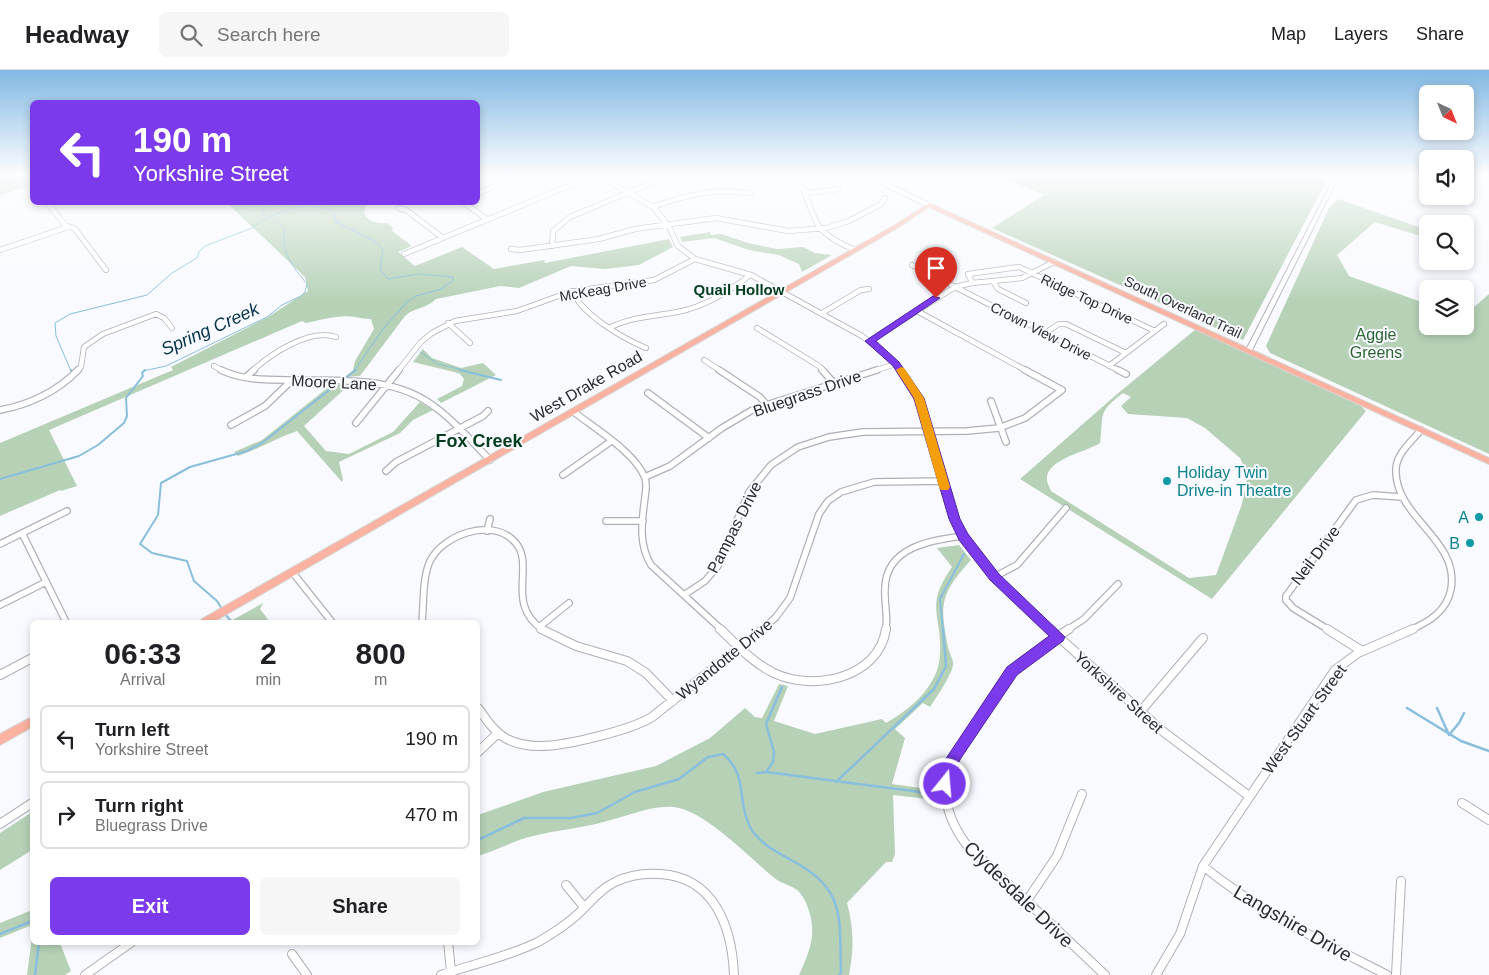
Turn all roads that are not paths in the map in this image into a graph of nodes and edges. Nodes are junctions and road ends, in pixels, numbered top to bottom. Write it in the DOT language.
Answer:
graph roads {
  1 [pos="58,218"];
  2 [pos="417,218"];
  3 [pos="486,218"];
  4 [pos="492,218"];
  5 [pos="569,218"];
  6 [pos="663,218"];
  7 [pos="721,218"];
  8 [pos="724,218"];
  9 [pos="816,218"];
  10 [pos="853,218"];
  11 [pos="912,218"];
  12 [pos="958,218"];
  13 [pos="1315,218"];
  14 [pos="488,220"];
  15 [pos="668,225"];
  16 [pos="68,227"];
  17 [pos="820,228"];
  18 [pos="443,238"];
  19 [pos="552,246"];
  20 [pos="511,249"];
  21 [pos="0,250"];
  22 [pos="855,250"];
  23 [pos="404,254"];
  24 [pos="695,259"];
  25 [pos="1054,262"];
  26 [pos="912,265"];
  27 [pos="106,270"];
  28 [pos="750,274"];
  29 [pos="1034,274"];
  30 [pos="993,281"];
  31 [pos="972,282"];
  32 [pos="955,287"];
  33 [pos="869,289"];
  34 [pos="572,291"];
  35 [pos="783,292"];
  36 [pos="1026,303"];
  37 [pos="917,311"];
  38 [pos="822,313"];
  39 [pos="448,323"];
  40 [pos="1164,324"];
  41 [pos="610,326"];
  42 [pos="172,328"];
  43 [pos="757,328"];
  44 [pos="1155,331"];
  45 [pos="1045,333"];
  46 [pos="336,337"];
  47 [pos="870,341"];
  48 [pos="470,343"];
  49 [pos="646,348"];
  50 [pos="1248,350"];
  51 [pos="1126,353"];
  52 [pos="704,360"];
  53 [pos="896,364"];
  54 [pos="214,366"];
  55 [pos="1109,366"];
  56 [pos="1126,374"];
  57 [pos="246,377"];
  58 [pos="292,380"];
  59 [pos="834,383"];
  60 [pos="387,385"];
  61 [pos="648,393"];
  62 [pos="991,402"];
  63 [pos="766,404"];
  64 [pos="0,410"];
  65 [pos="488,411"];
  66 [pos="574,412"];
  67 [pos="356,422"];
  68 [pos="231,425"];
  69 [pos="999,428"];
  70 [pos="459,429"];
  71 [pos="1421,430"];
  72 [pos="928,431"];
  73 [pos="710,438"];
  74 [pos="610,442"];
  75 [pos="1006,442"];
  76 [pos="490,460"];
  77 [pos="1489,461"];
  78 [pos="386,471"];
  79 [pos="563,475"];
  80 [pos="645,476"];
  81 [pos="943,481"];
  82 [pos="1402,497"];
  83 [pos="1066,508"];
  84 [pos="67,511"];
  85 [pos="490,519"];
  86 [pos="606,520"];
  87 [pos="643,520"];
  88 [pos="487,531"];
  89 [pos="22,533"];
  90 [pos="963,536"];
  91 [pos="0,544"];
  92 [pos="293,573"];
  93 [pos="994,577"];
  94 [pos="46,582"];
  95 [pos="1118,584"];
  96 [pos="684,595"];
  97 [pos="569,603"];
  98 [pos="0,605"];
  99 [pos="65,620"];
  100 [pos="210,620"];
  101 [pos="330,620"];
  102 [pos="422,620"];
  103 [pos="539,628"];
  104 [pos="1058,637"];
  105 [pos="1203,638"];
  106 [pos="740,648"];
  107 [pos="1362,651"];
  108 [pos="30,659"];
  109 [pos="0,675"];
  110 [pos="673,700"];
  111 [pos="480,710"];
  112 [pos="1140,712"];
  113 [pos="30,723"];
  114 [pos="498,733"];
  115 [pos="0,740"];
  116 [pos="480,750"];
  117 [pos="1082,794"];
  118 [pos="1249,796"];
  119 [pos="1462,803"];
  120 [pos="30,804"];
  121 [pos="1489,820"];
  122 [pos="0,824"];
  123 [pos="1203,866"];
  124 [pos="1401,881"];
  125 [pos="566,885"];
  126 [pos="1026,902"];
  127 [pos="584,907"];
  128 [pos="128,945"];
  129 [pos="448,945"];
  130 [pos="292,954"];
  131 [pos="451,971"];
  132 [pos="86,975"];
  133 [pos="307,975"];
  134 [pos="441,975"];
  135 [pos="734,975"];
  136 [pos="1105,975"];
  137 [pos="1156,975"];
  138 [pos="1387,975"];
  139 [pos="1396,975"];
  1 -- 16 [label="street"];
  2 -- 18 [label="street"];
  3 -- 14 [label="street"];
  4 -- 14 [label="street"];
  5 -- 19 [label="street"];
  6 -- 15 [label="street, Yorkshire Street"];
  7 -- 15 [label="street"];
  8 -- 17 [label="street"];
  9 -- 17 [label="street"];
  10 -- 17 [label="street"];
  11 -- 22 [label="main road, West Drake Road"];
  12 -- 25 [label="main road, South Overland Trail"];
  13 -- 50 [label="street"];
  14 -- 18 [label="street"];
  15 -- 19 [label="street"];
  15 -- 24 [label="street, Yorkshire Street"];
  16 -- 21 [label="street"];
  16 -- 27 [label="street"];
  17 -- 22 [label="street"];
  18 -- 23 [label="street"];
  19 -- 20 [label="street"];
  22 -- 35 [label="main road, West Drake Road"];
  24 -- 28 [label="street, Yorkshire Street"];
  24 -- 34 [label="street, McKeag Drive"];
  25 -- 29 [label="street"];
  25 -- 50 [label="main road, South Overland Trail"];
  26 -- 32 [label="street, Crown View Drive"];
  28 -- 35 [label="street, Yorkshire Street"];
  28 -- 41 [label="street"];
  29 -- 30 [label="street"];
  29 -- 31 [label="street, Ridge Top Drive"];
  29 -- 44 [label="street, Ridge Top Drive"];
  30 -- 31 [label="street"];
  30 -- 36 [label="street"];
  31 -- 32 [label="street"];
  32 -- 37 [label="street"];
  32 -- 45 [label="street, Crown View Drive"];
  33 -- 38 [label="street"];
  34 -- 39 [label="street, McKeag Drive"];
  34 -- 41 [label="street"];
  35 -- 38 [label="street, Yorkshire Street"];
  35 -- 66 [label="main road, West Drake Road"];
  37 -- 47 [label="street"];
  37 -- 69 [label="street, Pampas Drive"];
  38 -- 47 [label="street, Yorkshire Street"];
  39 -- 48 [label="street"];
  39 -- 60 [label="street, McKeag Drive"];
  40 -- 44 [label="street"];
  41 -- 49 [label="street"];
  42 -- 64 [label="street"];
  43 -- 59 [label="street"];
  44 -- 51 [label="street"];
  45 -- 51 [label="street"];
  45 -- 55 [label="street, Crown View Drive"];
  46 -- 57 [label="street"];
  47 -- 53 [label="street, Yorkshire Street"];
  50 -- 71 [label="main road, South Overland Trail"];
  51 -- 55 [label="street"];
  52 -- 63 [label="street"];
  53 -- 59 [label="street, Bluegrass Drive"];
  53 -- 72 [label="street, Yorkshire Street"];
  54 -- 57 [label="street, Moore Lane"];
  55 -- 56 [label="street, Crown View Drive"];
  57 -- 58 [label="street, Moore Lane"];
  58 -- 60 [label="street, Moore Lane"];
  58 -- 68 [label="street"];
  59 -- 63 [label="street, Bluegrass Drive"];
  60 -- 67 [label="street, McKeag Drive"];
  60 -- 70 [label="street, Moore Lane"];
  61 -- 73 [label="street"];
  62 -- 69 [label="street"];
  63 -- 73 [label="street, Bluegrass Drive"];
  65 -- 70 [label="street"];
  66 -- 74 [label="street"];
  66 -- 76 [label="main road, West Drake Road"];
  69 -- 72 [label="street, Pampas Drive"];
  69 -- 75 [label="street"];
  70 -- 76 [label="street, Moore Lane"];
  70 -- 78 [label="street"];
  71 -- 77 [label="main road, South Overland Trail"];
  71 -- 82 [label="street, West Stuart Street"];
  72 -- 81 [label="street, Yorkshire Street"];
  72 -- 96 [label="street, Pampas Drive"];
  73 -- 80 [label="street, Bluegrass Drive"];
  74 -- 79 [label="street"];
  74 -- 80 [label="street"];
  76 -- 92 [label="main road, West Drake Road"];
  80 -- 87 [label="street"];
  81 -- 90 [label="street, Yorkshire Street"];
  81 -- 106 [label="street, Wyandotte Drive"];
  82 -- 107 [label="street, West Stuart Street"];
  82 -- 107 [label="street, Neil Drive"];
  83 -- 93 [label="street"];
  84 -- 89 [label="street"];
  85 -- 88 [label="street"];
  86 -- 87 [label="street"];
  87 -- 96 [label="street"];
  88 -- 102 [label="street"];
  88 -- 103 [label="street"];
  89 -- 91 [label="street"];
  89 -- 94 [label="street"];
  90 -- 93 [label="street, Yorkshire Street"];
  90 -- 106 [label="street"];
  92 -- 100 [label="main road, West Drake Road"];
  92 -- 101 [label="street"];
  93 -- 104 [label="street, Yorkshire Street"];
  94 -- 98 [label="street"];
  94 -- 99 [label="street"];
  95 -- 104 [label="street, Clydesdale Drive"];
  96 -- 106 [label="street"];
  97 -- 103 [label="street"];
  103 -- 110 [label="street"];
  104 -- 112 [label="street, Yorkshire Street"];
  104 -- 126 [label="street, Clydesdale Drive"];
  105 -- 112 [label="street"];
  106 -- 110 [label="street, Wyandotte Drive"];
  107 -- 118 [label="street, West Stuart Street"];
  108 -- 109 [label="street"];
  110 -- 114 [label="street, Wyandotte Drive"];
  111 -- 114 [label="street, Wyandotte Drive"];
  112 -- 118 [label="street, Yorkshire Street"];
  113 -- 115 [label="main road"];
  114 -- 116 [label="street"];
  117 -- 126 [label="street"];
  118 -- 123 [label="street, West Stuart Street"];
  119 -- 121 [label="street"];
  120 -- 122 [label="street"];
  123 -- 137 [label="street, West Stuart Street"];
  123 -- 138 [label="street, Langshire Drive"];
  124 -- 139 [label="street"];
  125 -- 127 [label="street"];
  126 -- 136 [label="street, Clydesdale Drive"];
  127 -- 131 [label="street"];
  127 -- 135 [label="street"];
  128 -- 132 [label="street"];
  129 -- 131 [label="street"];
  130 -- 133 [label="street"];
  131 -- 134 [label="street"];
}
